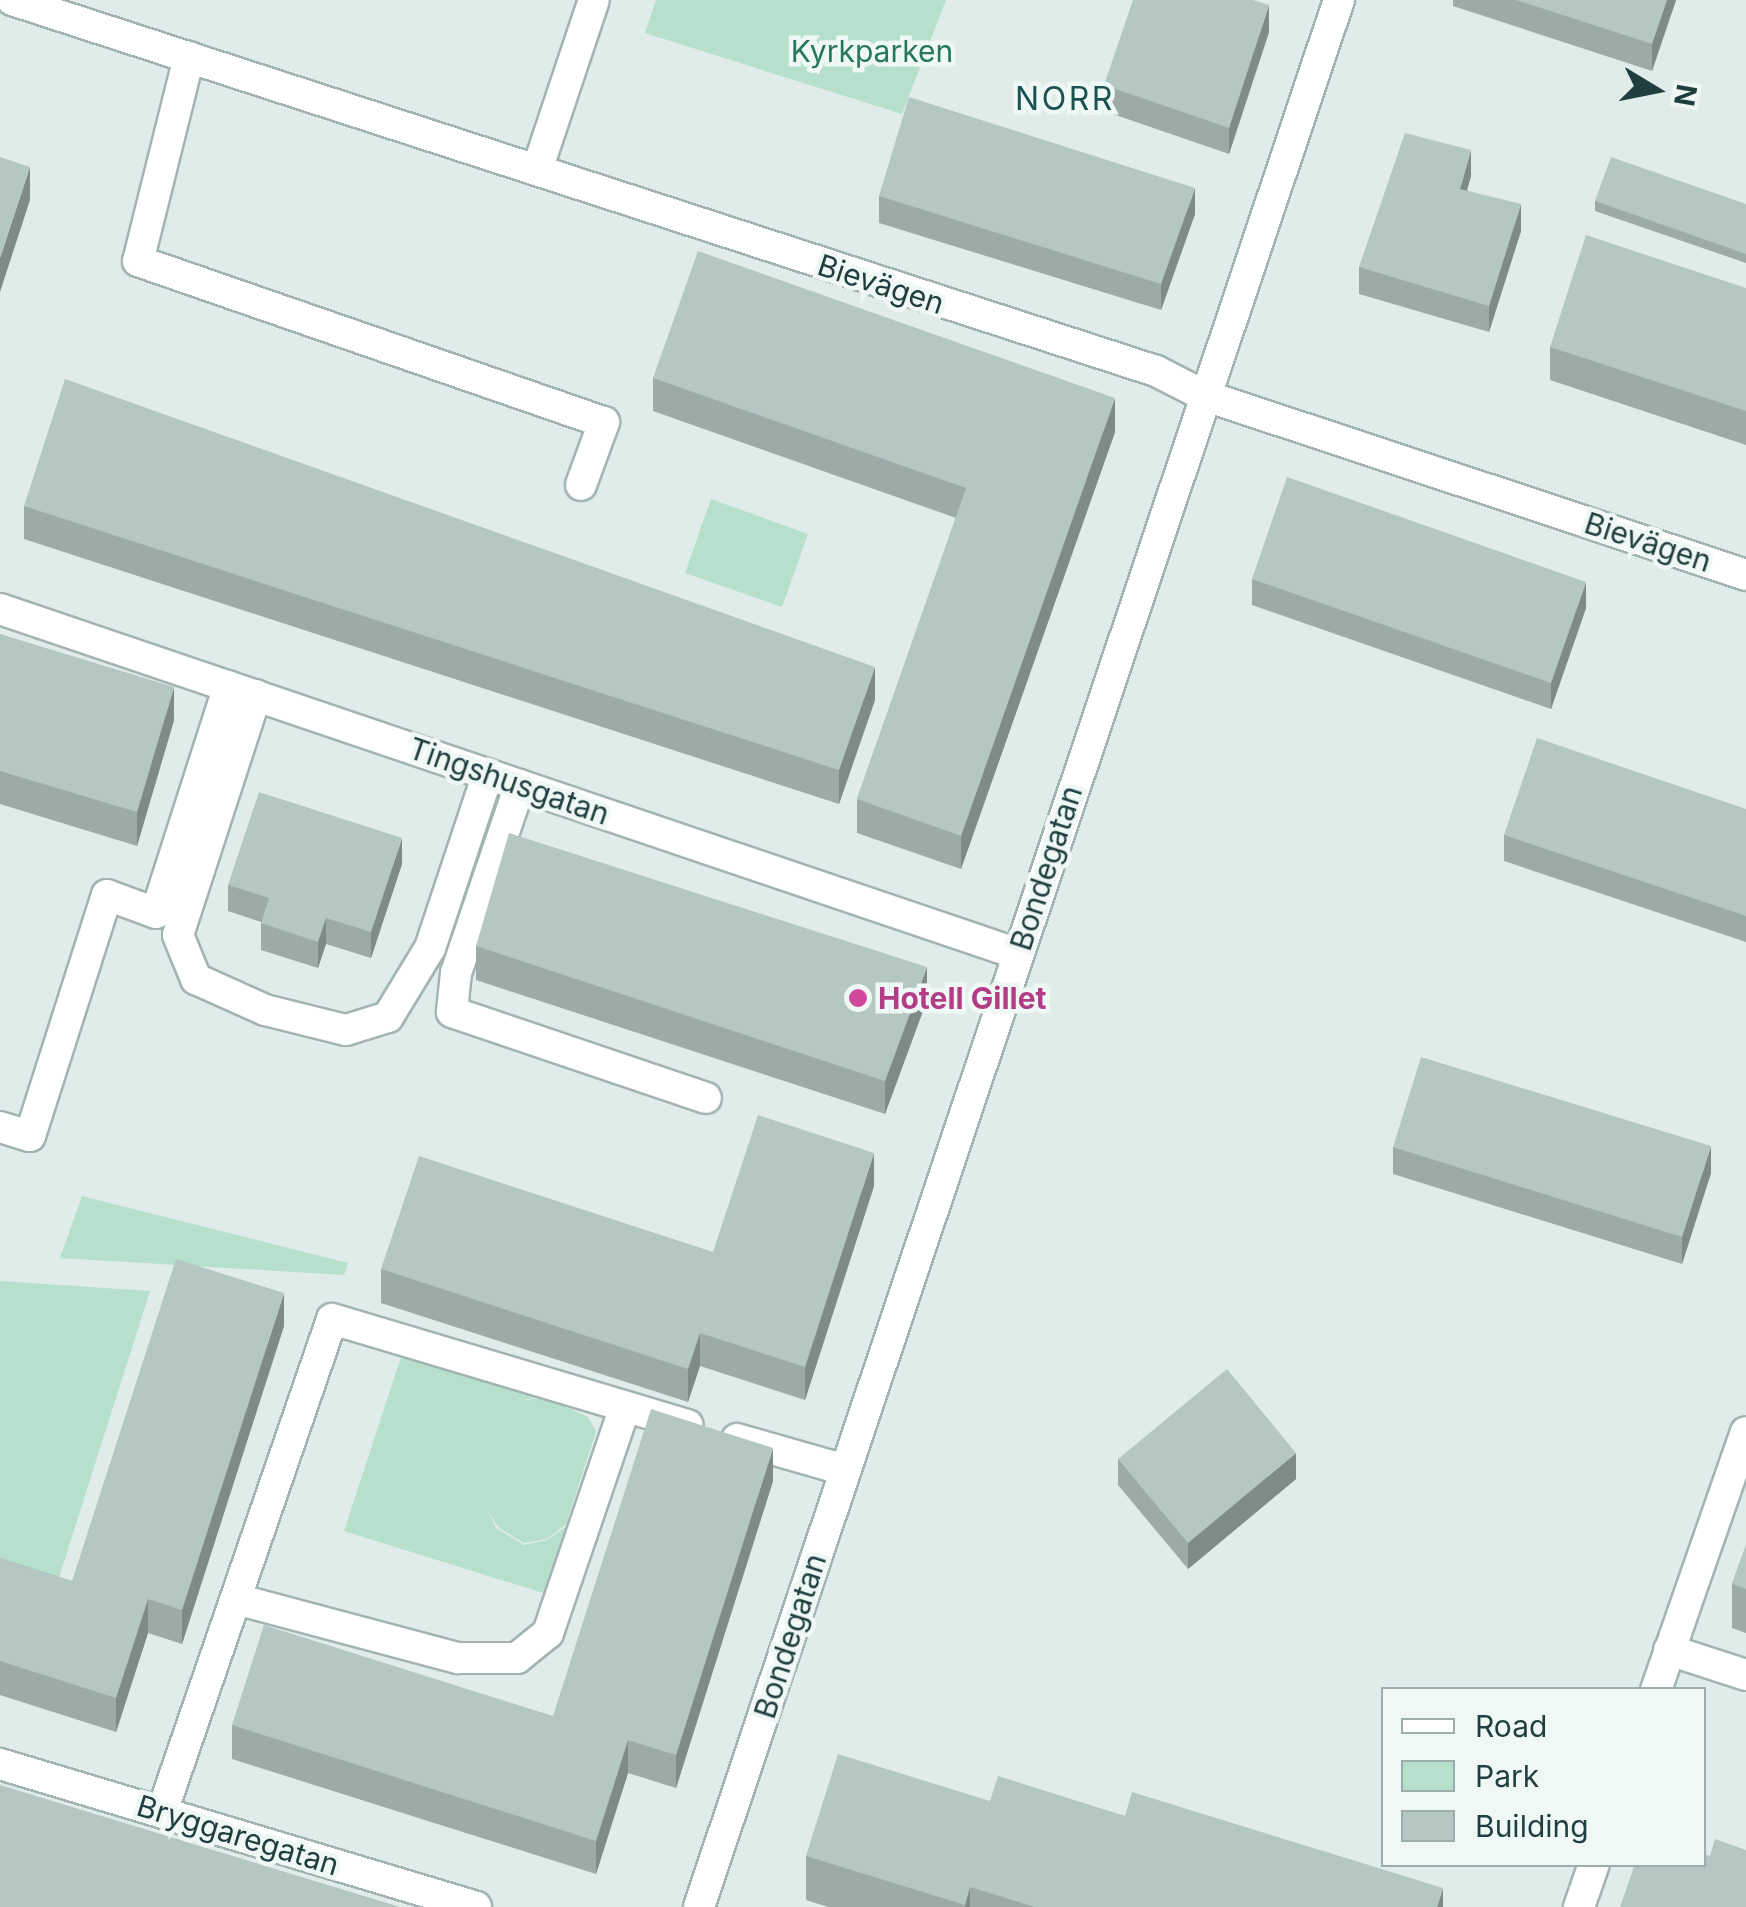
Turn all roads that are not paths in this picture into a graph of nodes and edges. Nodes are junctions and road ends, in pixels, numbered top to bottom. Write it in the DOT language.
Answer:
graph roads {
  1 [pos="12,0"];
  2 [pos="594,0"];
  3 [pos="1339,0"];
  4 [pos="189,57"];
  5 [pos="537,170"];
  6 [pos="1203,394"];
  7 [pos="581,486"];
  8 [pos="1746,575"];
  9 [pos="0,608"];
  10 [pos="242,691"];
  11 [pos="488,774"];
  12 [pos="520,784"];
  13 [pos="1018,954"];
  14 [pos="706,1098"];
  15 [pos="0,1127"];
  16 [pos="625,1407"];
  17 [pos="1744,1444"];
  18 [pos="845,1470"];
  19 [pos="236,1599"];
  20 [pos="1669,1650"];
  21 [pos="1746,1675"];
  22 [pos="1657,1687"];
  23 [pos="0,1764"];
  24 [pos="162,1812"];
  25 [pos="1593,1867"];
  26 [pos="476,1907"];
  27 [pos="699,1907"];
  28 [pos="1579,1907"];
  1 -- 4 [label="street, Bievägen"];
  2 -- 5 [label="street"];
  3 -- 6 [label="street, Bondegatan"];
  4 -- 5 [label="street, Bievägen"];
  4 -- 7 [label="street"];
  5 -- 6 [label="street, Bievägen"];
  6 -- 8 [label="street, Bievägen"];
  6 -- 13 [label="street, Bondegatan"];
  9 -- 10 [label="street, Tingshusgatan"];
  10 -- 11 [label="street, Tingshusgatan"];
  10 -- 11 [label="street"];
  10 -- 15 [label="street"];
  11 -- 12 [label="street, Tingshusgatan"];
  12 -- 13 [label="street, Tingshusgatan"];
  12 -- 14 [label="street"];
  13 -- 18 [label="street, Bondegatan"];
  16 -- 18 [label="street"];
  16 -- 19 [label="street"];
  16 -- 19 [label="street"];
  17 -- 20 [label="street"];
  18 -- 27 [label="street, Bondegatan"];
  19 -- 24 [label="street"];
  20 -- 21 [label="street"];
  20 -- 22 [label="street"];
  23 -- 24 [label="street, Bryggaregatan"];
  24 -- 26 [label="street, Bryggaregatan"];
  25 -- 28 [label="street"];
}
